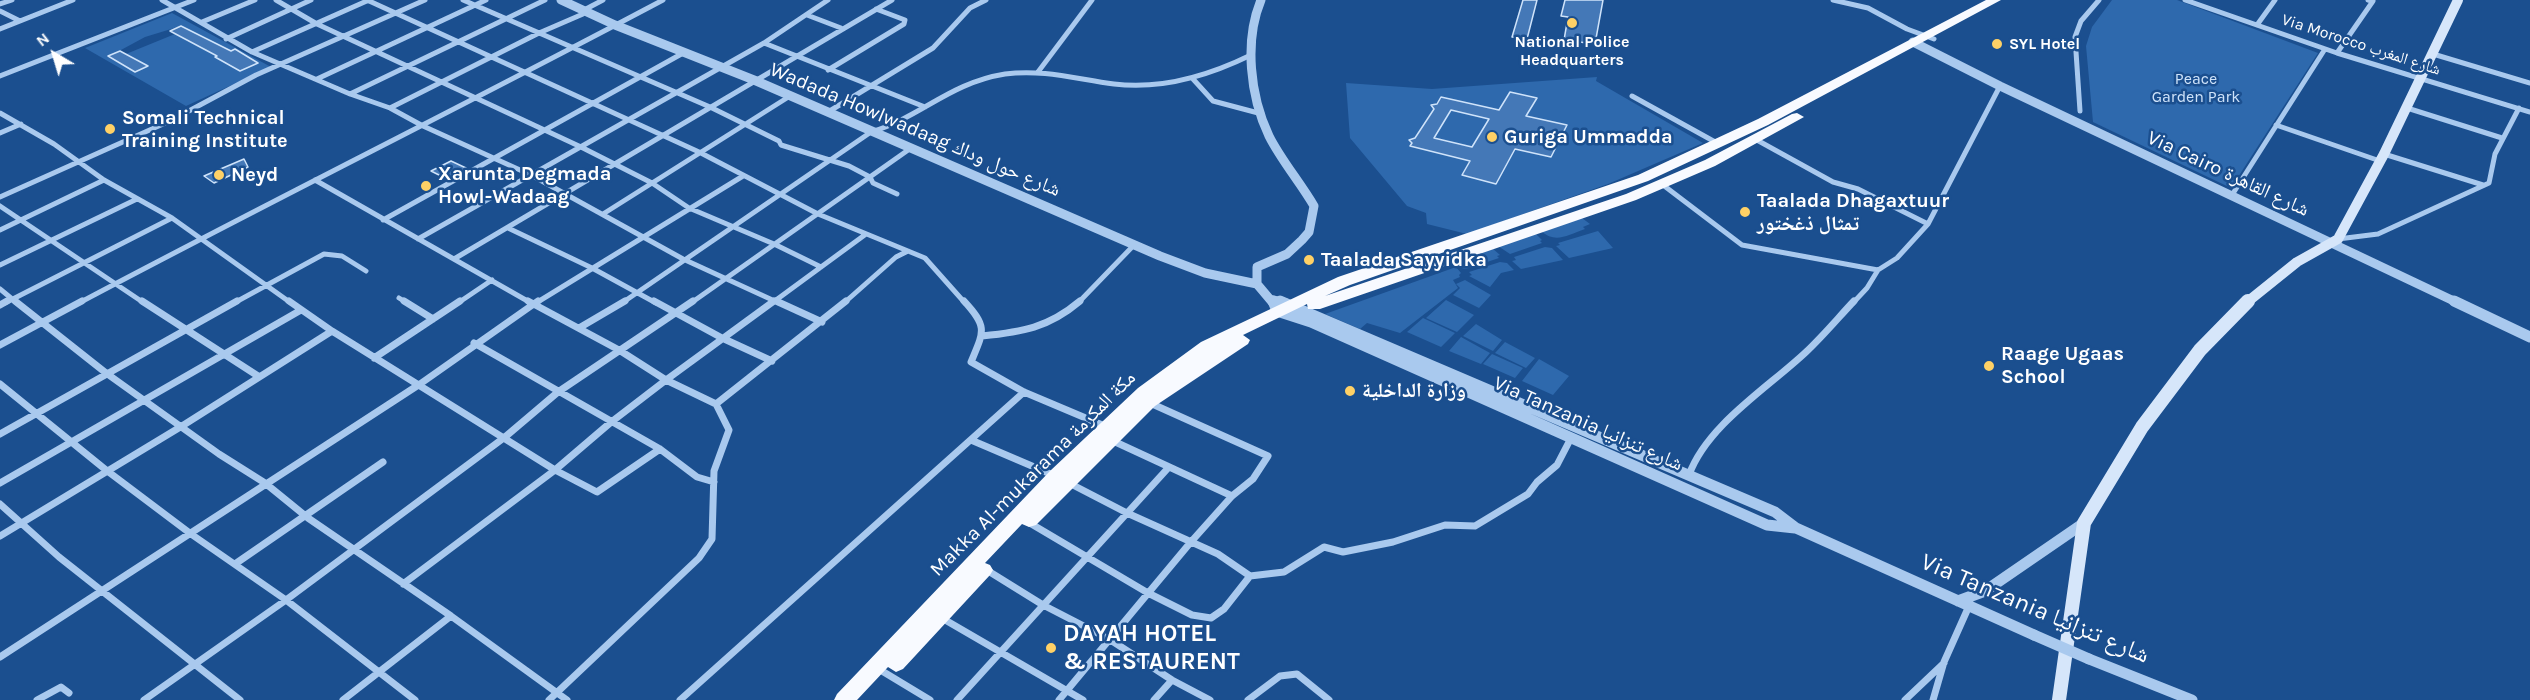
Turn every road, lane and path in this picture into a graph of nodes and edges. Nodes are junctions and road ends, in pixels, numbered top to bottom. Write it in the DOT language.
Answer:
graph roads {
  1 [pos="12,0"];
  2 [pos="73,0"];
  3 [pos="162,0"];
  4 [pos="194,0"];
  5 [pos="255,0"];
  6 [pos="276,0"];
  7 [pos="311,0"];
  8 [pos="368,0"];
  9 [pos="425,0"];
  10 [pos="463,0"];
  11 [pos="486,0"];
  12 [pos="544,0"];
  13 [pos="561,0"];
  14 [pos="603,0"];
  15 [pos="663,0"];
  16 [pos="828,0"];
  17 [pos="892,0"];
  18 [pos="986,0"];
  19 [pos="1092,0"];
  20 [pos="1261,0"];
  21 [pos="1833,0"];
  22 [pos="1856,0"];
  23 [pos="2099,0"];
  24 [pos="2185,0"];
  25 [pos="2275,0"];
  26 [pos="2368,0"];
  27 [pos="2458,0"];
  28 [pos="2002,1"];
  29 [pos="0,4"];
  30 [pos="475,5"];
  31 [pos="175,8"];
  32 [pos="292,8"];
  33 [pos="1868,8"];
  34 [pos="876,9"];
  35 [pos="584,10"];
  36 [pos="0,11"];
  37 [pos="396,14"];
  38 [pos="807,15"];
  39 [pos="506,18"];
  40 [pos="21,21"];
  41 [pos="202,22"];
  42 [pos="317,24"];
  43 [pos="615,25"];
  44 [pos="2257,26"];
  45 [pos="427,28"];
  46 [pos="841,28"];
  47 [pos="0,29"];
  48 [pos="539,33"];
  49 [pos="347,36"];
  50 [pos="226,39"];
  51 [pos="1920,39"];
  52 [pos="459,42"];
  53 [pos="764,43"];
  54 [pos="570,48"];
  55 [pos="2325,49"];
  56 [pos="252,52"];
  57 [pos="378,52"];
  58 [pos="686,52"];
  59 [pos="2337,53"];
  60 [pos="2433,54"];
  61 [pos="795,55"];
  62 [pos="1251,55"];
  63 [pos="491,58"];
  64 [pos="280,65"];
  65 [pos="408,66"];
  66 [pos="722,66"];
  67 [pos="828,70"];
  68 [pos="1038,72"];
  69 [pos="525,73"];
  70 [pos="0,76"];
  71 [pos="641,77"];
  72 [pos="2421,78"];
  73 [pos="317,79"];
  74 [pos="1192,79"];
  75 [pos="754,80"];
  76 [pos="444,81"];
  77 [pos="2530,82"];
  78 [pos="868,86"];
  79 [pos="2000,86"];
  80 [pos="678,92"];
  81 [pos="350,94"];
  82 [pos="790,96"];
  83 [pos="1632,96"];
  84 [pos="477,99"];
  85 [pos="592,103"];
  86 [pos="710,107"];
  87 [pos="925,107"];
  88 [pos="390,108"];
  89 [pos="2407,108"];
  90 [pos="2519,108"];
  91 [pos="2080,111"];
  92 [pos="828,112"];
  93 [pos="2530,112"];
  94 [pos="0,113"];
  95 [pos="1262,114"];
  96 [pos="630,119"];
  97 [pos="21,124"];
  98 [pos="744,124"];
  99 [pos="423,126"];
  100 [pos="2276,126"];
  101 [pos="544,130"];
  102 [pos="871,132"];
  103 [pos="0,133"];
  104 [pos="664,135"];
  105 [pos="2502,138"];
  106 [pos="1755,140"];
  107 [pos="1717,143"];
  108 [pos="581,147"];
  109 [pos="911,148"];
  110 [pos="699,152"];
  111 [pos="1693,156"];
  112 [pos="2382,157"];
  113 [pos="495,158"];
  114 [pos="80,161"];
  115 [pos="828,162"];
  116 [pos="1710,163"];
  117 [pos="615,166"];
  118 [pos="531,175"];
  119 [pos="743,176"];
  120 [pos="870,177"];
  121 [pos="104,180"];
  122 [pos="315,180"];
  123 [pos="652,183"];
  124 [pos="1663,185"];
  125 [pos="2483,185"];
  126 [pos="567,194"];
  127 [pos="779,194"];
  128 [pos="897,194"];
  129 [pos="2232,195"];
  130 [pos="0,197"];
  131 [pos="137,199"];
  132 [pos="0,206"];
  133 [pos="689,208"];
  134 [pos="603,214"];
  135 [pos="818,214"];
  136 [pos="172,219"];
  137 [pos="22,220"];
  138 [pos="383,220"];
  139 [pos="1928,224"];
  140 [pos="730,227"];
  141 [pos="508,228"];
  142 [pos="0,230"];
  143 [pos="866,234"];
  144 [pos="642,237"];
  145 [pos="418,239"];
  146 [pos="53,240"];
  147 [pos="200,240"];
  148 [pos="2335,241"];
  149 [pos="774,244"];
  150 [pos="1134,245"];
  151 [pos="908,251"];
  152 [pos="1450,252"];
  153 [pos="454,259"];
  154 [pos="683,259"];
  155 [pos="86,262"];
  156 [pos="0,266"];
  157 [pos="821,267"];
  158 [pos="592,268"];
  159 [pos="1878,270"];
  160 [pos="366,271"];
  161 [pos="726,279"];
  162 [pos="492,280"];
  163 [pos="117,283"];
  164 [pos="1257,284"];
  165 [pos="267,285"];
  166 [pos="0,289"];
  167 [pos="636,292"];
  168 [pos="399,298"];
  169 [pos="12,299"];
  170 [pos="774,302"];
  171 [pos="533,304"];
  172 [pos="0,305"];
  173 [pos="1286,308"];
  174 [pos="301,310"];
  175 [pos="675,311"];
  176 [pos="433,319"];
  177 [pos="822,322"];
  178 [pos="43,323"];
  179 [pos="579,328"];
  180 [pos="186,329"];
  181 [pos="332,331"];
  182 [pos="982,336"];
  183 [pos="2530,337"];
  184 [pos="722,338"];
  185 [pos="474,343"];
  186 [pos="0,345"];
  187 [pos="619,350"];
  188 [pos="221,354"];
  189 [pos="374,357"];
  190 [pos="772,361"];
  191 [pos="106,374"];
  192 [pos="258,376"];
  193 [pos="666,380"];
  194 [pos="0,384"];
  195 [pos="420,384"];
  196 [pos="558,392"];
  197 [pos="1024,393"];
  198 [pos="146,399"];
  199 [pos="1149,402"];
  200 [pos="716,404"];
  201 [pos="36,413"];
  202 [pos="610,423"];
  203 [pos="182,426"];
  204 [pos="1112,433"];
  205 [pos="0,434"];
  206 [pos="505,437"];
  207 [pos="1571,438"];
  208 [pos="971,440"];
  209 [pos="71,442"];
  210 [pos="1608,447"];
  211 [pos="660,449"];
  212 [pos="383,462"];
  213 [pos="1169,467"];
  214 [pos="106,470"];
  215 [pos="555,470"];
  216 [pos="1689,476"];
  217 [pos="1062,480"];
  218 [pos="714,482"];
  219 [pos="0,483"];
  220 [pos="265,483"];
  221 [pos="1232,496"];
  222 [pos="0,504"];
  223 [pos="1126,513"];
  224 [pos="305,515"];
  225 [pos="1027,522"];
  226 [pos="2084,523"];
  227 [pos="20,524"];
  228 [pos="1796,528"];
  229 [pos="191,534"];
  230 [pos="0,536"];
  231 [pos="1190,543"];
  232 [pos="354,549"];
  233 [pos="1086,558"];
  234 [pos="235,564"];
  235 [pos="985,568"];
  236 [pos="1250,576"];
  237 [pos="404,584"];
  238 [pos="104,590"];
  239 [pos="1148,593"];
  240 [pos="286,600"];
  241 [pos="1963,604"];
  242 [pos="1043,605"];
  243 [pos="451,615"];
  244 [pos="940,616"];
  245 [pos="1109,639"];
  246 [pos="1002,651"];
  247 [pos="0,657"];
  248 [pos="1944,662"];
  249 [pos="194,664"];
  250 [pos="881,670"];
  251 [pos="379,672"];
  252 [pos="1172,680"];
  253 [pos="558,691"];
  254 [pos="1068,691"];
  255 [pos="69,693"];
  256 [pos="37,700"];
  257 [pos="144,700"];
  258 [pos="240,700"];
  259 [pos="343,700"];
  260 [pos="415,700"];
  261 [pos="549,700"];
  262 [pos="567,700"];
  263 [pos="680,700"];
  264 [pos="844,700"];
  265 [pos="860,700"];
  266 [pos="930,700"];
  267 [pos="957,700"];
  268 [pos="1059,700"];
  269 [pos="1083,700"];
  270 [pos="1154,700"];
  271 [pos="1210,700"];
  272 [pos="1248,700"];
  273 [pos="1329,700"];
  274 [pos="1905,700"];
  275 [pos="1933,700"];
  276 [pos="2059,700"];
  277 [pos="2189,700"];
  1 -- 29 [label="street"];
  2 -- 40 [label="street"];
  3 -- 31 [label="street"];
  4 -- 31 [label="street"];
  5 -- 41 [label="street"];
  6 -- 32 [label="street"];
  7 -- 32 [label="street"];
  8 -- 37 [label="street"];
  8 -- 42 [label="street"];
  9 -- 37 [label="street"];
  10 -- 30 [label="street"];
  11 -- 30 [label="street"];
  12 -- 39 [label="street"];
  13 -- 35 [label="street, Wadada Howlwadaag شارع حول وداك"];
  14 -- 35 [label="street"];
  15 -- 43 [label="street"];
  16 -- 38 [label="street"];
  17 -- 34 [label="street"];
  18 -- 78 [label="street"];
  19 -- 68 [label="street"];
  20 -- 62 [label="street"];
  21 -- 33 [label="street, Via Cairo شارع القاهرة"];
  22 -- 33 [label="street"];
  23 -- 91 [label="street"];
  24 -- 44 [label="street, Via Morocco شارع المغرب"];
  25 -- 44 [label="street"];
  26 -- 59 [label="street"];
  27 -- 60 [label="main road"];
  28 -- 51 [label="highway"];
  30 -- 39 [label="street"];
  30 -- 45 [label="street"];
  31 -- 41 [label="street"];
  31 -- 70 [label="street"];
  32 -- 42 [label="street"];
  32 -- 50 [label="street"];
  33 -- 51 [label="street, Via Cairo شارع القاهرة"];
  34 -- 46 [label="street"];
  34 -- 67 [label="street"];
  35 -- 43 [label="street, Wadada Howlwadaag شارع حول وداك"];
  35 -- 48 [label="street"];
  36 -- 40 [label="street"];
  37 -- 45 [label="street"];
  37 -- 49 [label="street"];
  38 -- 46 [label="street"];
  38 -- 53 [label="street"];
  39 -- 48 [label="street"];
  39 -- 52 [label="street"];
  40 -- 47 [label="street"];
  41 -- 50 [label="street"];
  42 -- 49 [label="street"];
  42 -- 56 [label="street"];
  43 -- 54 [label="street"];
  43 -- 58 [label="street, Wadada Howlwadaag شارع حول وداك"];
  44 -- 55 [label="street, Via Morocco شارع المغرب"];
  45 -- 52 [label="street"];
  45 -- 57 [label="street"];
  46 -- 61 [label="street"];
  48 -- 54 [label="street"];
  48 -- 63 [label="street"];
  49 -- 57 [label="street"];
  49 -- 64 [label="street"];
  50 -- 56 [label="street"];
  51 -- 79 [label="street, Via Cairo شارع القاهرة"];
  51 -- 106 [label="highway"];
  51 -- 107 [label="highway"];
  52 -- 63 [label="street"];
  52 -- 65 [label="street"];
  53 -- 61 [label="street"];
  53 -- 66 [label="street"];
  54 -- 69 [label="street"];
  54 -- 71 [label="street"];
  55 -- 59 [label="street, Via Morocco شارع المغرب"];
  55 -- 100 [label="street"];
  56 -- 64 [label="street"];
  57 -- 65 [label="street"];
  57 -- 73 [label="street"];
  58 -- 66 [label="street, Wadada Howlwadaag شارع حول وداك"];
  58 -- 71 [label="street"];
  59 -- 72 [label="street, Via Morocco شارع المغرب"];
  60 -- 72 [label="main road"];
  60 -- 77 [label="street"];
  61 -- 67 [label="street"];
  61 -- 75 [label="street"];
  62 -- 74 [label="street"];
  62 -- 95 [label="street"];
  63 -- 69 [label="street"];
  63 -- 76 [label="street"];
  64 -- 73 [label="street"];
  64 -- 114 [label="street"];
  65 -- 76 [label="street"];
  65 -- 81 [label="street"];
  66 -- 75 [label="street, Wadada Howlwadaag شارع حول وداك"];
  66 -- 80 [label="street"];
  67 -- 78 [label="street"];
  68 -- 74 [label="street"];
  68 -- 87 [label="street"];
  69 -- 84 [label="street"];
  69 -- 85 [label="street"];
  71 -- 80 [label="street"];
  71 -- 85 [label="street"];
  72 -- 89 [label="main road"];
  72 -- 90 [label="street, Via Morocco شارع المغرب"];
  73 -- 81 [label="street"];
  74 -- 95 [label="street"];
  75 -- 82 [label="street, Wadada Howlwadaag شارع حول وداك"];
  75 -- 86 [label="street"];
  76 -- 84 [label="street"];
  76 -- 88 [label="street"];
  78 -- 87 [label="street"];
  78 -- 92 [label="street"];
  79 -- 129 [label="street, Via Cairo شارع القاهرة"];
  79 -- 139 [label="street"];
  80 -- 86 [label="street"];
  80 -- 96 [label="street"];
  81 -- 88 [label="street"];
  82 -- 92 [label="street, Wadada Howlwadaag شارع حول وداك"];
  82 -- 98 [label="street"];
  83 -- 107 [label="street"];
  84 -- 99 [label="street"];
  84 -- 101 [label="street"];
  85 -- 96 [label="street"];
  85 -- 101 [label="street"];
  86 -- 98 [label="street"];
  86 -- 104 [label="street"];
  87 -- 102 [label="street"];
  88 -- 99 [label="street"];
  89 -- 105 [label="street"];
  89 -- 112 [label="main road"];
  90 -- 93 [label="street, Via Morocco شارع المغرب"];
  90 -- 105 [label="street"];
  92 -- 102 [label="street, Wadada Howlwadaag شارع حول وداك"];
  94 -- 97 [label="street"];
  95 -- 164 [label="street"];
  96 -- 104 [label="street"];
  96 -- 108 [label="street"];
  97 -- 103 [label="street"];
  97 -- 114 [label="street"];
  98 -- 110 [label="street"];
  98 -- 115 [label="street"];
  99 -- 113 [label="street"];
  99 -- 122 [label="street"];
  100 -- 112 [label="street"];
  100 -- 129 [label="street"];
  101 -- 108 [label="street"];
  101 -- 113 [label="street"];
  102 -- 109 [label="street, Wadada Howlwadaag شارع حول وداك"];
  102 -- 115 [label="street"];
  104 -- 110 [label="street"];
  104 -- 117 [label="street"];
  105 -- 125 [label="street"];
  106 -- 116 [label="highway"];
  106 -- 139 [label="street"];
  107 -- 111 [label="highway"];
  108 -- 117 [label="street"];
  108 -- 118 [label="street"];
  109 -- 120 [label="street"];
  109 -- 150 [label="street, Wadada Howlwadaag شارع حول وداك"];
  110 -- 119 [label="street"];
  110 -- 123 [label="street"];
  111 -- 116 [label="highway"];
  111 -- 152 [label="highway"];
  112 -- 125 [label="street"];
  112 -- 148 [label="main road"];
  113 -- 118 [label="street"];
  113 -- 138 [label="street"];
  114 -- 121 [label="street"];
  114 -- 130 [label="street"];
  115 -- 120 [label="street"];
  115 -- 127 [label="street"];
  116 -- 124 [label="highway"];
  117 -- 123 [label="street"];
  117 -- 126 [label="street"];
  118 -- 126 [label="street"];
  118 -- 145 [label="street"];
  119 -- 127 [label="street"];
  119 -- 133 [label="street"];
  120 -- 128 [label="street"];
  120 -- 135 [label="street"];
  121 -- 131 [label="street"];
  121 -- 137 [label="street"];
  122 -- 138 [label="street"];
  122 -- 147 [label="street"];
  123 -- 133 [label="street"];
  123 -- 134 [label="street"];
  124 -- 152 [label="highway"];
  124 -- 159 [label="street"];
  125 -- 148 [label="street"];
  126 -- 134 [label="street"];
  126 -- 141 [label="street"];
  127 -- 135 [label="street"];
  127 -- 140 [label="street"];
  129 -- 148 [label="street, Via Cairo شارع القاهرة"];
  131 -- 136 [label="street"];
  131 -- 146 [label="street"];
  132 -- 137 [label="street"];
  133 -- 140 [label="street"];
  133 -- 144 [label="street"];
  134 -- 144 [label="street"];
  135 -- 143 [label="street"];
  135 -- 149 [label="street"];
  136 -- 147 [label="street"];
  136 -- 155 [label="street"];
  137 -- 142 [label="street"];
  137 -- 146 [label="street"];
  138 -- 145 [label="street"];
  139 -- 159 [label="street"];
  140 -- 149 [label="street"];
  140 -- 154 [label="street"];
  141 -- 153 [label="street"];
  141 -- 158 [label="street"];
  143 -- 151 [label="street"];
  143 -- 157 [label="street"];
  144 -- 154 [label="street"];
  144 -- 158 [label="street"];
  145 -- 153 [label="street"];
  146 -- 155 [label="street"];
  146 -- 156 [label="street"];
  147 -- 163 [label="street"];
  147 -- 165 [label="street"];
  148 -- 183 [label="street, Via Cairo شارع القاهرة"];
  148 -- 226 [label="main road"];
  149 -- 157 [label="street"];
  149 -- 161 [label="street"];
  150 -- 164 [label="street, Wadada Howlwadaag شارع حول وداك"];
  150 -- 182 [label="street"];
  151 -- 177 [label="street"];
  151 -- 182 [label="street"];
  152 -- 173 [label="highway"];
  153 -- 162 [label="street"];
  154 -- 161 [label="street"];
  154 -- 167 [label="street"];
  155 -- 163 [label="street"];
  155 -- 169 [label="street"];
  157 -- 170 [label="street"];
  158 -- 167 [label="street"];
  158 -- 171 [label="street"];
  159 -- 216 [label="street"];
  160 -- 165 [label="street"];
  161 -- 170 [label="street"];
  161 -- 175 [label="street"];
  162 -- 171 [label="street"];
  162 -- 176 [label="street"];
  163 -- 178 [label="street"];
  163 -- 180 [label="street"];
  164 -- 173 [label="street, Via Tanzania شارع تنزانيا"];
  165 -- 174 [label="street"];
  165 -- 180 [label="street"];
  166 -- 169 [label="street"];
  167 -- 175 [label="street"];
  167 -- 179 [label="street"];
  168 -- 176 [label="street"];
  169 -- 172 [label="street"];
  169 -- 178 [label="street"];
  170 -- 177 [label="street"];
  170 -- 184 [label="street"];
  171 -- 179 [label="street"];
  171 -- 185 [label="street"];
  173 -- 199 [label="highway, Makka Al-mukarama مكة المكرمة"];
  173 -- 204 [label="highway, Makka Al-mukarama مكة المكرمة"];
  173 -- 207 [label="street, Via Tanzania شارع تنزانيا"];
  173 -- 210 [label="street, Via Tanzania شارع تنزانيا"];
  174 -- 181 [label="street"];
  174 -- 188 [label="street"];
  175 -- 184 [label="street"];
  175 -- 187 [label="street"];
  176 -- 189 [label="street"];
  177 -- 190 [label="street"];
  178 -- 186 [label="street"];
  178 -- 191 [label="street"];
  179 -- 187 [label="street"];
  180 -- 188 [label="street"];
  180 -- 191 [label="street"];
  181 -- 189 [label="street"];
  181 -- 192 [label="street"];
  182 -- 197 [label="street"];
  184 -- 190 [label="street"];
  184 -- 193 [label="street"];
  185 -- 195 [label="street"];
  185 -- 196 [label="street"];
  187 -- 193 [label="street"];
  187 -- 196 [label="street"];
  188 -- 192 [label="street"];
  188 -- 198 [label="street"];
  189 -- 195 [label="street"];
  190 -- 200 [label="street"];
  191 -- 198 [label="street"];
  191 -- 201 [label="street"];
  192 -- 203 [label="street"];
  193 -- 200 [label="street"];
  193 -- 202 [label="street"];
  194 -- 201 [label="street"];
  195 -- 206 [label="street"];
  195 -- 220 [label="street"];
  196 -- 202 [label="street"];
  196 -- 206 [label="street"];
  197 -- 204 [label="street"];
  197 -- 208 [label="street"];
  198 -- 203 [label="street"];
  198 -- 209 [label="street"];
  199 -- 204 [label="highway, Makka Al-mukarama مكة المكرمة"];
  199 -- 221 [label="street"];
  200 -- 218 [label="street"];
  201 -- 205 [label="street"];
  201 -- 209 [label="street"];
  202 -- 211 [label="street"];
  202 -- 215 [label="street"];
  203 -- 214 [label="street"];
  203 -- 220 [label="street"];
  204 -- 213 [label="street"];
  204 -- 217 [label="highway, Makka Al-mukarama مكة المكرمة"];
  206 -- 215 [label="street"];
  206 -- 232 [label="street"];
  207 -- 210 [label="street, Via Tanzania شارع تنزانيا"];
  207 -- 236 [label="street"];
  208 -- 217 [label="street"];
  208 -- 263 [label="street"];
  209 -- 214 [label="street"];
  209 -- 219 [label="street"];
  210 -- 216 [label="street, Via Tanzania شارع تنزانيا"];
  210 -- 228 [label="street, Via Tanzania شارع تنزانيا"];
  211 -- 215 [label="street"];
  211 -- 218 [label="street"];
  212 -- 224 [label="street"];
  213 -- 221 [label="street"];
  213 -- 223 [label="street"];
  214 -- 227 [label="street"];
  214 -- 229 [label="street"];
  215 -- 237 [label="street"];
  216 -- 228 [label="street, Via Tanzania شارع تنزانيا"];
  217 -- 223 [label="street"];
  217 -- 225 [label="highway, Makka Al-mukarama مكة المكرمة"];
  217 -- 250 [label="highway, Makka Al-mukarama مكة المكرمة"];
  218 -- 253 [label="street"];
  220 -- 224 [label="street"];
  220 -- 229 [label="street"];
  221 -- 231 [label="street"];
  222 -- 227 [label="street"];
  223 -- 231 [label="street"];
  223 -- 233 [label="street"];
  224 -- 232 [label="street"];
  224 -- 234 [label="street"];
  225 -- 233 [label="street"];
  225 -- 235 [label="highway, Makka Al-mukarama مكة المكرمة"];
  226 -- 241 [label="street"];
  226 -- 276 [label="main road"];
  227 -- 230 [label="street"];
  227 -- 238 [label="street"];
  228 -- 241 [label="street, Via Tanzania شارع تنزانيا"];
  229 -- 234 [label="street"];
  229 -- 238 [label="street"];
  231 -- 236 [label="street"];
  231 -- 239 [label="street"];
  232 -- 237 [label="street"];
  232 -- 240 [label="street"];
  233 -- 239 [label="street"];
  233 -- 242 [label="street"];
  234 -- 240 [label="street"];
  235 -- 242 [label="street"];
  235 -- 244 [label="highway, Makka Al-mukarama مكة المكرمة"];
  236 -- 239 [label="street"];
  237 -- 243 [label="street"];
  238 -- 247 [label="street"];
  238 -- 249 [label="street"];
  239 -- 245 [label="street"];
  240 -- 249 [label="street"];
  240 -- 251 [label="street"];
  241 -- 248 [label="street"];
  241 -- 277 [label="street, Via Tanzania شارع تنزانيا, bridge"];
  242 -- 245 [label="street"];
  242 -- 246 [label="street"];
  243 -- 251 [label="street"];
  243 -- 253 [label="street"];
  244 -- 246 [label="street"];
  244 -- 250 [label="highway, Makka Al-mukarama مكة المكرمة"];
  245 -- 252 [label="street"];
  245 -- 254 [label="street"];
  246 -- 254 [label="street"];
  246 -- 267 [label="street"];
  248 -- 274 [label="street"];
  248 -- 275 [label="street"];
  249 -- 257 [label="street"];
  249 -- 258 [label="street"];
  250 -- 264 [label="highway, Makka Al-mukarama مكة المكرمة"];
  250 -- 265 [label="highway, Makka Al-mukarama مكة المكرمة"];
  250 -- 266 [label="street"];
  251 -- 259 [label="street"];
  251 -- 260 [label="street"];
  252 -- 270 [label="street"];
  252 -- 271 [label="street"];
  253 -- 261 [label="street"];
  253 -- 262 [label="street"];
  254 -- 268 [label="street"];
  254 -- 269 [label="street"];
  255 -- 256 [label="street"];
  272 -- 273 [label="street"];
}
